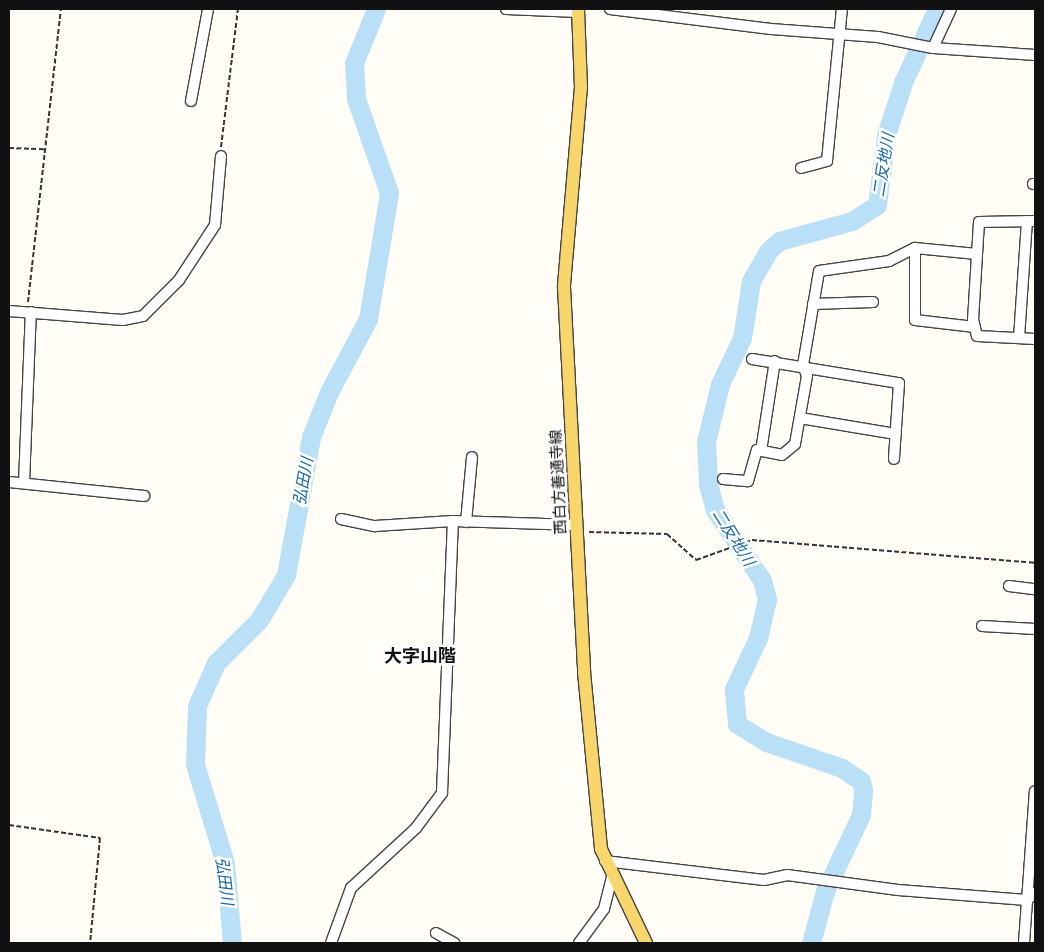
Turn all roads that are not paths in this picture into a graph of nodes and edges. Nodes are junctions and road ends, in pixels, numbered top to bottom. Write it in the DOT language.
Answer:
graph roads {
  1 [pos="208,9"];
  2 [pos="506,9"];
  3 [pos="610,9"];
  4 [pos="842,9"];
  5 [pos="951,9"];
  6 [pos="578,10"];
  7 [pos="840,34"];
  8 [pos="205,35"];
  9 [pos="217,38"];
  10 [pos="933,48"];
  11 [pos="1035,55"];
  12 [pos="191,101"];
  13 [pos="220,156"];
  14 [pos="801,168"];
  15 [pos="1031,221"];
  16 [pos="915,248"];
  17 [pos="977,254"];
  18 [pos="873,302"];
  19 [pos="814,304"];
  20 [pos="9,311"];
  21 [pos="29,312"];
  22 [pos="975,327"];
  23 [pos="1019,338"];
  24 [pos="1035,339"];
  25 [pos="752,359"];
  26 [pos="776,361"];
  27 [pos="802,365"];
  28 [pos="800,418"];
  29 [pos="896,434"];
  30 [pos="761,451"];
  31 [pos="472,458"];
  32 [pos="894,459"];
  33 [pos="722,479"];
  34 [pos="9,482"];
  35 [pos="24,483"];
  36 [pos="144,496"];
  37 [pos="341,519"];
  38 [pos="453,522"];
  39 [pos="466,522"];
  40 [pos="577,525"];
  41 [pos="1009,586"];
  42 [pos="1035,589"];
  43 [pos="982,626"];
  44 [pos="1035,629"];
  45 [pos="1035,791"];
  46 [pos="606,861"];
  47 [pos="612,878"];
  48 [pos="1031,896"];
  49 [pos="436,933"];
  50 [pos="331,943"];
  51 [pos="454,943"];
  52 [pos="579,943"];
  53 [pos="646,943"];
  54 [pos="1024,943"];
  1 -- 8 [label="street"];
  2 -- 6 [label="street"];
  3 -- 7 [label="street"];
  4 -- 7 [label="street"];
  5 -- 10 [label="street"];
  6 -- 40 [label="main road, 西白方善通寺線"];
  7 -- 10 [label="street"];
  7 -- 14 [label="street"];
  8 -- 9 [label="street"];
  8 -- 12 [label="street"];
  10 -- 11 [label="street"];
  13 -- 21 [label="street"];
  15 -- 17 [label="street"];
  15 -- 23 [label="street"];
  16 -- 17 [label="street"];
  16 -- 19 [label="street"];
  16 -- 22 [label="street"];
  17 -- 22 [label="street"];
  18 -- 19 [label="street"];
  19 -- 27 [label="street"];
  20 -- 21 [label="street"];
  21 -- 35 [label="street"];
  22 -- 23 [label="street"];
  23 -- 24 [label="street"];
  25 -- 26 [label="street"];
  26 -- 27 [label="street"];
  26 -- 30 [label="street"];
  27 -- 28 [label="street"];
  27 -- 29 [label="street"];
  28 -- 29 [label="street"];
  28 -- 30 [label="street"];
  29 -- 32 [label="street"];
  30 -- 33 [label="street"];
  31 -- 39 [label="street"];
  34 -- 35 [label="street"];
  35 -- 36 [label="street"];
  37 -- 38 [label="street"];
  38 -- 39 [label="street"];
  38 -- 50 [label="street"];
  39 -- 40 [label="street"];
  40 -- 46 [label="main road, 西白方善通寺線"];
  41 -- 42 [label="street"];
  43 -- 44 [label="street"];
  45 -- 48 [label="street"];
  46 -- 47 [label="main road, 西白方善通寺線"];
  46 -- 48 [label="street"];
  47 -- 52 [label="street"];
  47 -- 53 [label="main road, 西白方善通寺線"];
  48 -- 54 [label="street"];
  49 -- 51 [label="street"];
}
